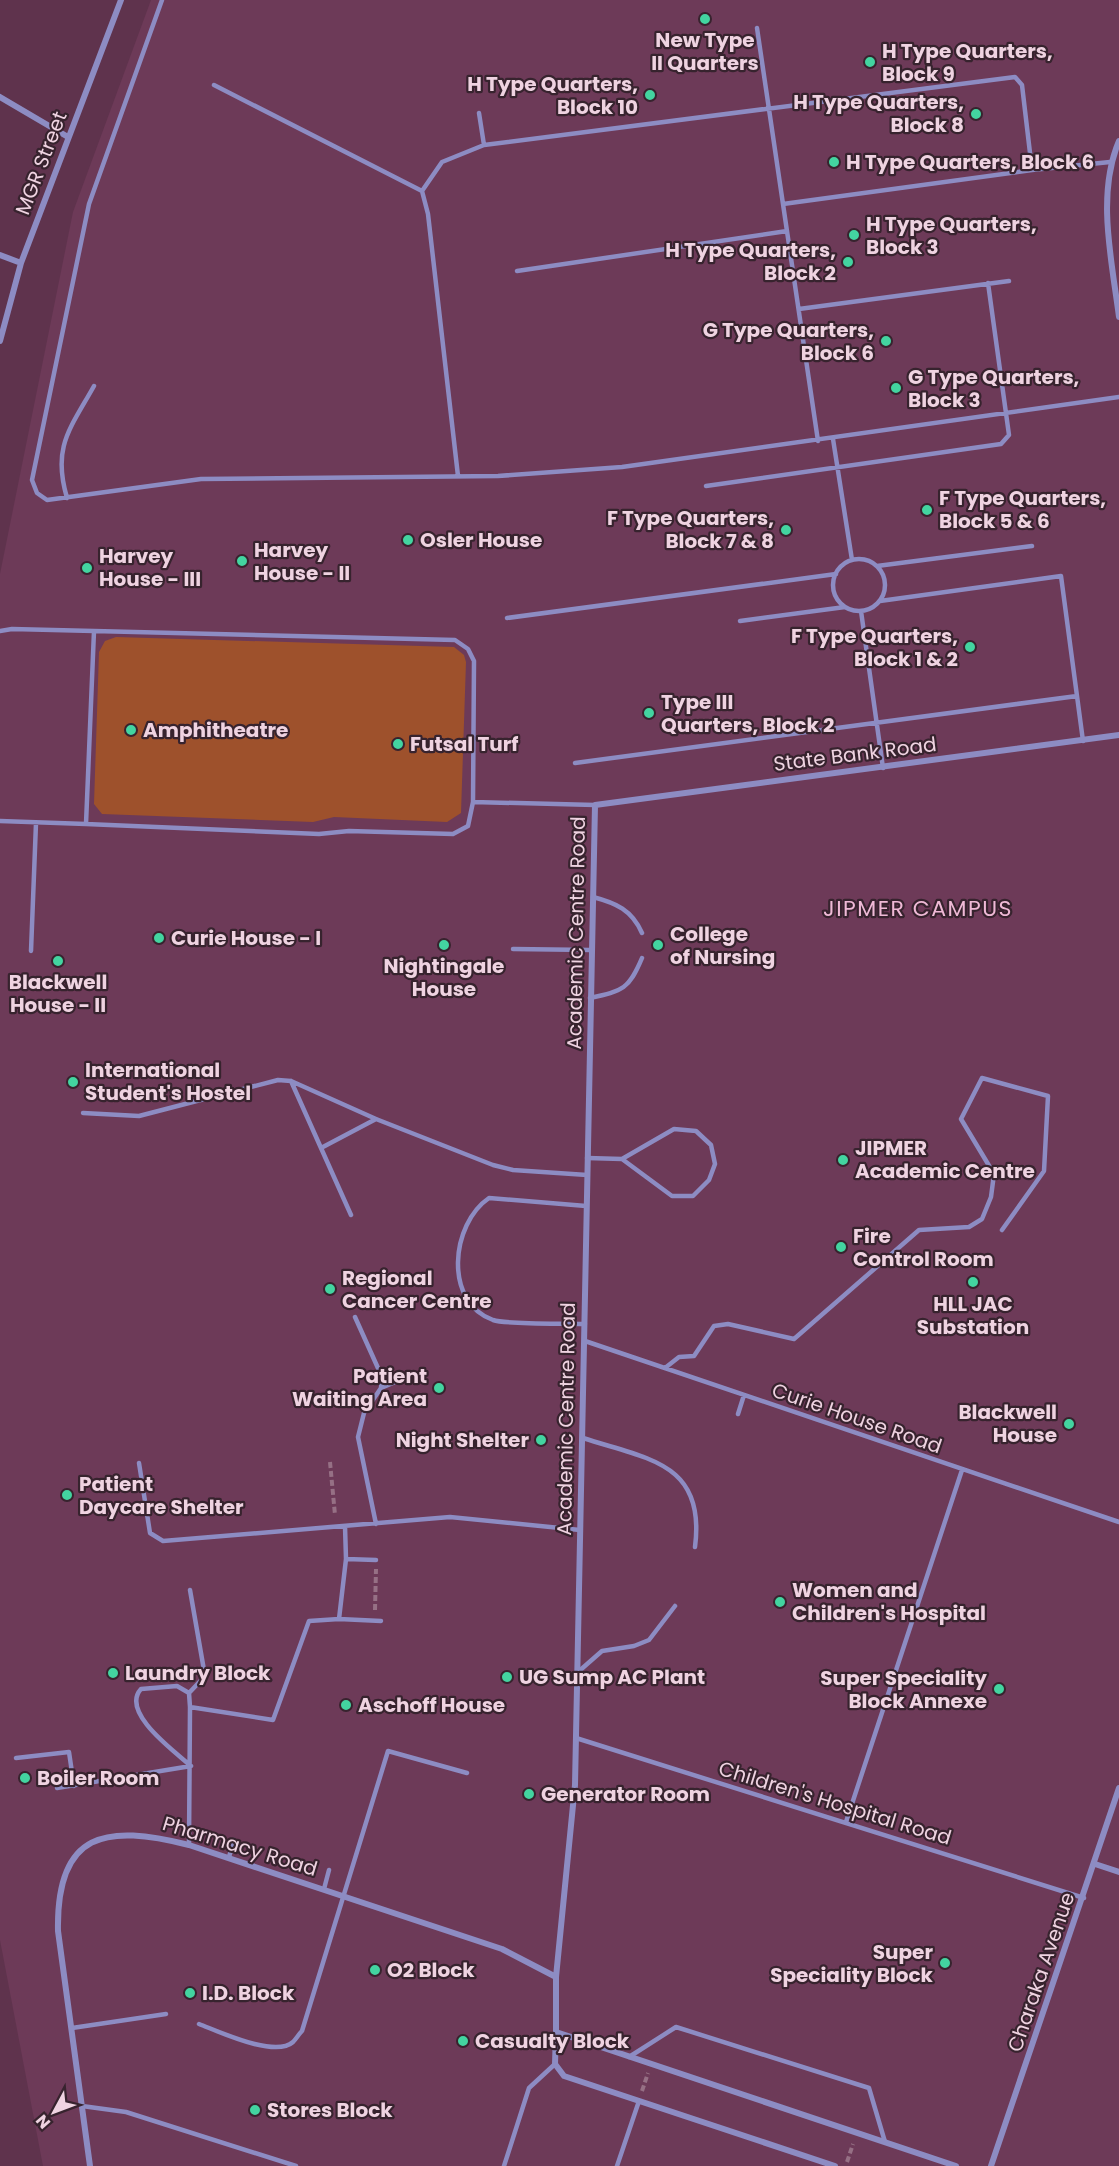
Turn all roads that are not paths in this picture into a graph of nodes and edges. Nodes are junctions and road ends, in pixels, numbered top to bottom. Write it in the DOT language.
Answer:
graph roads {
  1 [pos="121,0"];
  2 [pos="162,0"];
  3 [pos="757,28"];
  4 [pos="214,85"];
  5 [pos="0,97"];
  6 [pos="769,109"];
  7 [pos="479,113"];
  8 [pos="69,137"];
  9 [pos="1119,141"];
  10 [pos="484,145"];
  11 [pos="1110,162"];
  12 [pos="1032,170"];
  13 [pos="422,190"];
  14 [pos="783,204"];
  15 [pos="787,231"];
  16 [pos="0,255"];
  17 [pos="1116,261"];
  18 [pos="21,263"];
  19 [pos="517,270"];
  20 [pos="1009,280"];
  21 [pos="988,283"];
  22 [pos="799,309"];
  23 [pos="1119,317"];
  24 [pos="0,341"];
  25 [pos="94,386"];
  26 [pos="1119,397"];
  27 [pos="1005,414"];
  28 [pos="833,439"];
  29 [pos="818,441"];
  30 [pos="838,468"];
  31 [pos="458,476"];
  32 [pos="706,486"];
  33 [pos="67,498"];
  34 [pos="1032,546"];
  35 [pos="852,560"];
  36 [pos="877,566"];
  37 [pos="836,574"];
  38 [pos="880,601"];
  39 [pos="845,607"];
  40 [pos="861,611"];
  41 [pos="507,618"];
  42 [pos="740,621"];
  43 [pos="0,631"];
  44 [pos="94,631"];
  45 [pos="1077,696"];
  46 [pos="877,723"];
  47 [pos="1119,735"];
  48 [pos="1083,741"];
  49 [pos="575,763"];
  50 [pos="883,768"];
  51 [pos="473,802"];
  52 [pos="595,805"];
  53 [pos="0,821"];
  54 [pos="36,823"];
  55 [pos="87,824"];
  56 [pos="592,897"];
  57 [pos="642,933"];
  58 [pos="513,949"];
  59 [pos="591,950"];
  60 [pos="31,951"];
  61 [pos="642,957"];
  62 [pos="590,998"];
  63 [pos="291,1081"];
  64 [pos="83,1113"];
  65 [pos="376,1119"];
  66 [pos="321,1148"];
  67 [pos="587,1158"];
  68 [pos="622,1159"];
  69 [pos="587,1175"];
  70 [pos="586,1206"];
  71 [pos="351,1215"];
  72 [pos="1002,1230"];
  73 [pos="354,1317"];
  74 [pos="585,1324"];
  75 [pos="585,1341"];
  76 [pos="665,1368"];
  77 [pos="412,1375"];
  78 [pos="381,1388"];
  79 [pos="744,1395"];
  80 [pos="738,1414"];
  81 [pos="583,1438"];
  82 [pos="139,1463"];
  83 [pos="962,1470"];
  84 [pos="1119,1522"];
  85 [pos="376,1524"];
  86 [pos="345,1526"];
  87 [pos="580,1530"];
  88 [pos="694,1547"];
  89 [pos="346,1559"];
  90 [pos="376,1560"];
  91 [pos="190,1590"];
  92 [pos="675,1606"];
  93 [pos="339,1619"];
  94 [pos="378,1621"];
  95 [pos="578,1672"];
  96 [pos="189,1693"];
  97 [pos="190,1707"];
  98 [pos="576,1738"];
  99 [pos="16,1758"];
  100 [pos="190,1766"];
  101 [pos="467,1773"];
  102 [pos="74,1786"];
  103 [pos="57,1788"];
  104 [pos="1119,1788"];
  105 [pos="846,1822"];
  106 [pos="234,1840"];
  107 [pos="189,1845"];
  108 [pos="229,1857"];
  109 [pos="1095,1864"];
  110 [pos="329,1870"];
  111 [pos="1119,1872"];
  112 [pos="324,1889"];
  113 [pos="345,1897"];
  114 [pos="1084,1898"];
  115 [pos="556,1977"];
  116 [pos="166,2014"];
  117 [pos="199,2025"];
  118 [pos="72,2028"];
  119 [pos="556,2032"];
  120 [pos="629,2057"];
  121 [pos="555,2064"];
  122 [pos="639,2101"];
  123 [pos="82,2106"];
  124 [pos="885,2142"];
  125 [pos="90,2166"];
  126 [pos="296,2166"];
  127 [pos="504,2166"];
  128 [pos="617,2166"];
  129 [pos="835,2166"];
  130 [pos="956,2166"];
  131 [pos="992,2166"];
  1 -- 8 [label="street, MGR Street"];
  2 -- 33 [label="lane"];
  3 -- 6 [label="lane"];
  4 -- 13 [label="lane"];
  5 -- 8 [label="street"];
  6 -- 10 [label="lane"];
  6 -- 12 [label="lane"];
  6 -- 14 [label="lane"];
  7 -- 10 [label="lane"];
  8 -- 18 [label="street, MGR Street"];
  9 -- 11 [label="street"];
  10 -- 13 [label="lane"];
  11 -- 12 [label="lane"];
  11 -- 17 [label="street"];
  12 -- 14 [label="lane"];
  13 -- 31 [label="lane"];
  14 -- 15 [label="lane"];
  15 -- 19 [label="lane"];
  15 -- 22 [label="lane"];
  16 -- 18 [label="street"];
  17 -- 23 [label="street"];
  18 -- 24 [label="street, MGR Street"];
  20 -- 21 [label="lane"];
  21 -- 22 [label="lane"];
  21 -- 27 [label="lane"];
  22 -- 29 [label="lane"];
  25 -- 33 [label="lane"];
  26 -- 27 [label="lane"];
  27 -- 28 [label="lane"];
  27 -- 30 [label="lane"];
  28 -- 29 [label="lane"];
  28 -- 30 [label="lane"];
  29 -- 31 [label="lane"];
  30 -- 32 [label="lane"];
  30 -- 35 [label="lane"];
  31 -- 33 [label="lane"];
  34 -- 36 [label="lane"];
  35 -- 36 [label="lane"];
  35 -- 37 [label="lane"];
  36 -- 38 [label="lane"];
  37 -- 39 [label="lane"];
  37 -- 41 [label="lane"];
  38 -- 40 [label="lane"];
  38 -- 45 [label="lane"];
  39 -- 40 [label="lane"];
  39 -- 42 [label="lane"];
  40 -- 46 [label="lane"];
  43 -- 44 [label="lane"];
  44 -- 51 [label="lane"];
  44 -- 55 [label="lane"];
  45 -- 46 [label="lane"];
  45 -- 48 [label="lane"];
  46 -- 49 [label="lane"];
  46 -- 50 [label="lane"];
  47 -- 48 [label="street, State Bank Road"];
  48 -- 50 [label="street, State Bank Road"];
  50 -- 52 [label="street, State Bank Road"];
  51 -- 52 [label="lane"];
  51 -- 55 [label="lane"];
  52 -- 56 [label="street, Academic Centre Road"];
  53 -- 54 [label="lane"];
  54 -- 55 [label="lane"];
  54 -- 60 [label="lane"];
  56 -- 57 [label="lane"];
  56 -- 59 [label="street, Academic Centre Road"];
  58 -- 59 [label="lane"];
  59 -- 62 [label="street, Academic Centre Road"];
  61 -- 62 [label="lane"];
  62 -- 67 [label="street, Academic Centre Road"];
  63 -- 64 [label="lane"];
  63 -- 65 [label="lane"];
  63 -- 66 [label="lane"];
  65 -- 66 [label="lane"];
  65 -- 69 [label="lane"];
  66 -- 71 [label="lane"];
  67 -- 68 [label="lane"];
  67 -- 69 [label="street, Academic Centre Road"];
  68 -- 68 [label="lane"];
  69 -- 70 [label="street, Academic Centre Road"];
  70 -- 74 [label="street, Academic Centre Road"];
  70 -- 74 [label="lane"];
  72 -- 76 [label="lane"];
  73 -- 78 [label="lane"];
  74 -- 75 [label="street, Academic Centre Road"];
  75 -- 76 [label="lane, Curie House Road"];
  75 -- 81 [label="street, Academic Centre Road"];
  76 -- 79 [label="lane, Curie House Road"];
  77 -- 78 [label="lane"];
  78 -- 85 [label="lane"];
  79 -- 80 [label="lane"];
  79 -- 83 [label="lane, Curie House Road"];
  81 -- 87 [label="street, Academic Centre Road"];
  81 -- 88 [label="lane"];
  82 -- 86 [label="lane"];
  83 -- 84 [label="lane, Curie House Road"];
  83 -- 105 [label="lane"];
  85 -- 86 [label="lane"];
  85 -- 87 [label="lane"];
  86 -- 89 [label="lane"];
  87 -- 95 [label="street, Academic Centre Road"];
  89 -- 90 [label="lane"];
  89 -- 93 [label="lane"];
  91 -- 96 [label="lane"];
  92 -- 95 [label="lane"];
  93 -- 94 [label="lane"];
  93 -- 97 [label="lane"];
  95 -- 98 [label="street, Academic Centre Road"];
  96 -- 97 [label="lane"];
  96 -- 100 [label="lane"];
  97 -- 100 [label="lane"];
  98 -- 105 [label="lane, Children's Hospital Road"];
  98 -- 115 [label="street, Academic Centre Road"];
  99 -- 102 [label="lane"];
  100 -- 102 [label="lane"];
  100 -- 107 [label="lane"];
  101 -- 113 [label="lane"];
  102 -- 103 [label="lane"];
  104 -- 109 [label="street, Charaka Avenue"];
  105 -- 114 [label="lane, Children's Hospital Road"];
  106 -- 108 [label="lane"];
  107 -- 108 [label="street, Pharmacy Road"];
  107 -- 118 [label="street, Pharmacy Road"];
  108 -- 112 [label="street, Pharmacy Road"];
  109 -- 111 [label="street"];
  109 -- 114 [label="street, Charaka Avenue"];
  110 -- 112 [label="lane"];
  112 -- 113 [label="street, Pharmacy Road"];
  113 -- 115 [label="street, Pharmacy Road"];
  113 -- 117 [label="lane"];
  114 -- 131 [label="street, Charaka Avenue"];
  115 -- 119 [label="street, Academic Centre Road"];
  116 -- 118 [label="lane"];
  118 -- 123 [label="street, Pharmacy Road"];
  119 -- 120 [label="street"];
  119 -- 121 [label="street, Academic Centre Road"];
  120 -- 124 [label="street"];
  120 -- 124 [label="lane"];
  121 -- 122 [label="street"];
  121 -- 127 [label="lane"];
  122 -- 128 [label="lane"];
  122 -- 129 [label="street"];
  123 -- 125 [label="street, Pharmacy Road"];
  123 -- 126 [label="lane"];
  124 -- 130 [label="street"];
}
